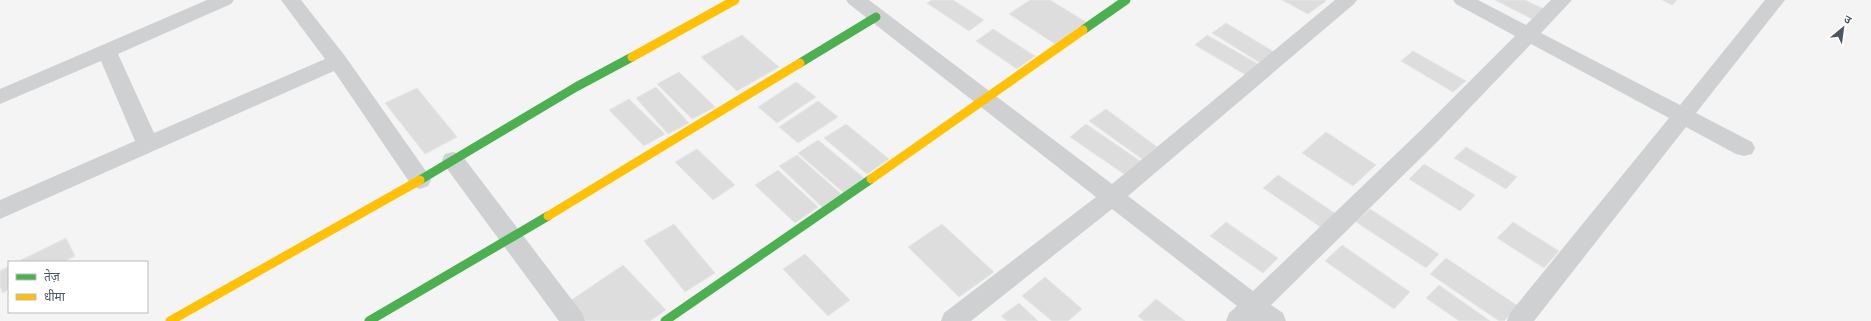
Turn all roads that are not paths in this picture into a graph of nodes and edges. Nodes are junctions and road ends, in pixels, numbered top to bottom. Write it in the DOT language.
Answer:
graph roads {
  1 [pos="224,0"];
  2 [pos="291,0"];
  3 [pos="735,0"];
  4 [pos="856,0"];
  5 [pos="1126,0"];
  6 [pos="1347,0"];
  7 [pos="1463,0"];
  8 [pos="1562,0"];
  9 [pos="1775,0"];
  10 [pos="876,17"];
  11 [pos="1528,34"];
  12 [pos="106,51"];
  13 [pos="338,61"];
  14 [pos="0,97"];
  15 [pos="987,99"];
  16 [pos="1682,115"];
  17 [pos="148,145"];
  18 [pos="1744,148"];
  19 [pos="453,160"];
  20 [pos="420,180"];
  21 [pos="1113,196"];
  22 [pos="0,210"];
  23 [pos="511,239"];
  24 [pos="1254,305"];
  25 [pos="170,321"];
  26 [pos="369,321"];
  27 [pos="573,321"];
  28 [pos="665,321"];
  29 [pos="953,321"];
  30 [pos="1238,321"];
  31 [pos="1274,321"];
  32 [pos="1518,321"];
  1 -- 12 [label="street"];
  2 -- 13 [label="street"];
  3 -- 19 [label="street"];
  4 -- 10 [label="street"];
  5 -- 15 [label="street"];
  6 -- 21 [label="street"];
  7 -- 11 [label="street"];
  8 -- 11 [label="street"];
  9 -- 16 [label="street"];
  10 -- 15 [label="street"];
  10 -- 23 [label="street"];
  11 -- 16 [label="street"];
  11 -- 24 [label="street"];
  12 -- 14 [label="street"];
  12 -- 17 [label="street"];
  13 -- 17 [label="street"];
  13 -- 20 [label="street"];
  15 -- 21 [label="street"];
  15 -- 28 [label="street"];
  16 -- 18 [label="street"];
  16 -- 32 [label="street"];
  17 -- 22 [label="street"];
  19 -- 20 [label="street"];
  19 -- 23 [label="street"];
  20 -- 25 [label="street"];
  21 -- 24 [label="street"];
  21 -- 29 [label="street"];
  23 -- 26 [label="street"];
  23 -- 27 [label="street"];
  24 -- 30 [label="street"];
  24 -- 31 [label="street"];
}
